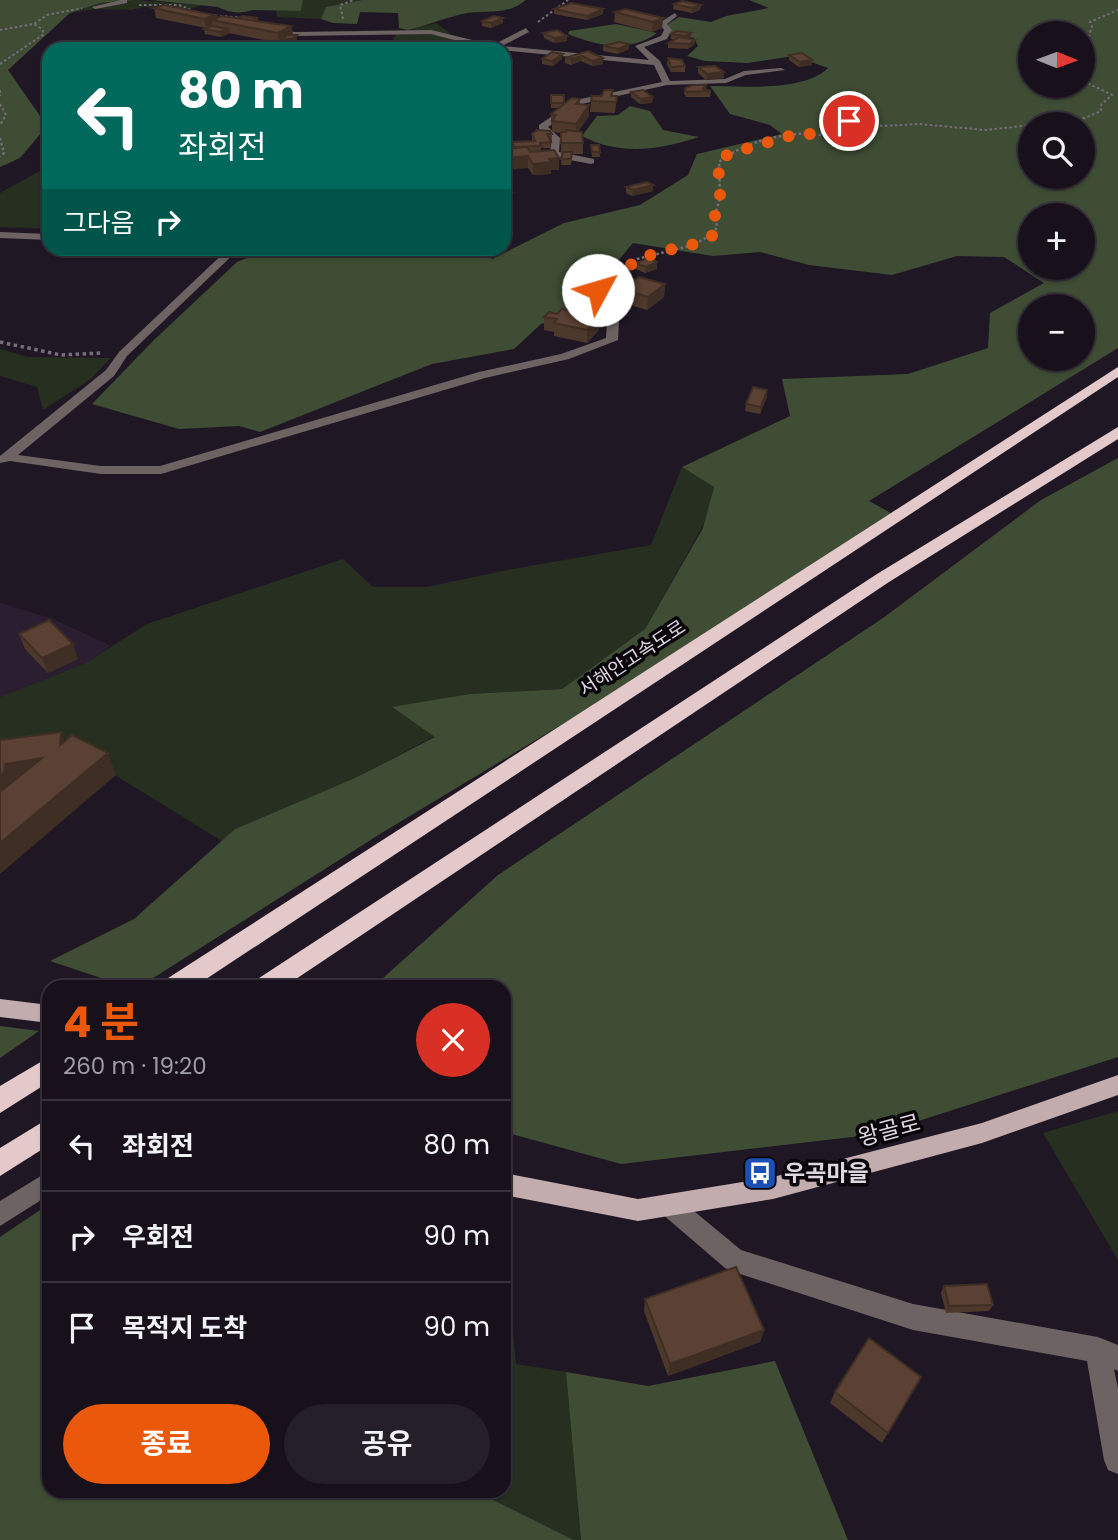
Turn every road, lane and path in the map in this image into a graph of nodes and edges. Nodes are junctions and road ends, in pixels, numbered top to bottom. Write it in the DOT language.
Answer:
graph roads {
  1 [pos="124,0"];
  2 [pos="354,0"];
  3 [pos="568,0"];
  4 [pos="95,7"];
  5 [pos="1118,10"];
  6 [pos="675,15"];
  7 [pos="252,20"];
  8 [pos="1092,21"];
  9 [pos="346,23"];
  10 [pos="34,24"];
  11 [pos="0,30"];
  12 [pos="265,30"];
  13 [pos="526,30"];
  14 [pos="469,42"];
  15 [pos="503,42"];
  16 [pos="511,50"];
  17 [pos="656,63"];
  18 [pos="0,64"];
  19 [pos="781,70"];
  20 [pos="667,83"];
  21 [pos="1096,87"];
  22 [pos="0,90"];
  23 [pos="0,96"];
  24 [pos="0,104"];
  25 [pos="1095,114"];
  26 [pos="0,125"];
  27 [pos="1018,126"];
  28 [pos="0,138"];
  29 [pos="554,154"];
  30 [pos="0,156"];
  31 [pos="511,158"];
  32 [pos="591,161"];
  33 [pos="0,235"];
  34 [pos="42,237"];
  35 [pos="227,256"];
  36 [pos="601,306"];
  37 [pos="0,341"];
  38 [pos="123,354"];
  39 [pos="1118,371"];
  40 [pos="1118,432"];
  41 [pos="4,459"];
  42 [pos="185,980"];
  43 [pos="276,980"];
  44 [pos="0,1008"];
  45 [pos="42,1013"];
  46 [pos="42,1073"];
  47 [pos="1118,1085"];
  48 [pos="0,1101"];
  49 [pos="42,1135"];
  50 [pos="0,1163"];
  51 [pos="511,1185"];
  52 [pos="42,1187"];
  53 [pos="669,1205"];
  54 [pos="0,1216"];
  55 [pos="1108,1354"];
  56 [pos="1118,1460"];
  1 -- 4 [label="street"];
  2 -- 9 [label="path"];
  3 -- 13 [label="path"];
  4 -- 7 [label="path"];
  4 -- 10 [label="path"];
  5 -- 8 [label="path"];
  6 -- 17 [label="street"];
  10 -- 11 [label="path"];
  10 -- 18 [label="path"];
  12 -- 14 [label="street"];
  13 -- 15 [label="street"];
  16 -- 17 [label="street"];
  17 -- 20 [label="street"];
  19 -- 20 [label="street"];
  20 -- 29 [label="street"];
  21 -- 25 [label="path"];
  22 -- 23 [label="path"];
  24 -- 26 [label="path"];
  27 -- 36 [label="path"];
  28 -- 30 [label="path"];
  29 -- 31 [label="street"];
  29 -- 32 [label="street"];
  33 -- 34 [label="street"];
  35 -- 38 [label="street"];
  36 -- 41 [label="street"];
  37 -- 38 [label="path"];
  38 -- 41 [label="street"];
  39 -- 42 [label="highway, 서해안고속도로"];
  40 -- 43 [label="highway"];
  44 -- 45 [label="main road"];
  46 -- 48 [label="highway"];
  47 -- 53 [label="main road, 왕골로"];
  49 -- 50 [label="highway"];
  51 -- 53 [label="main road, 왕골로"];
  52 -- 54 [label="street"];
  53 -- 55 [label="street"];
  55 -- 56 [label="street"];
}
